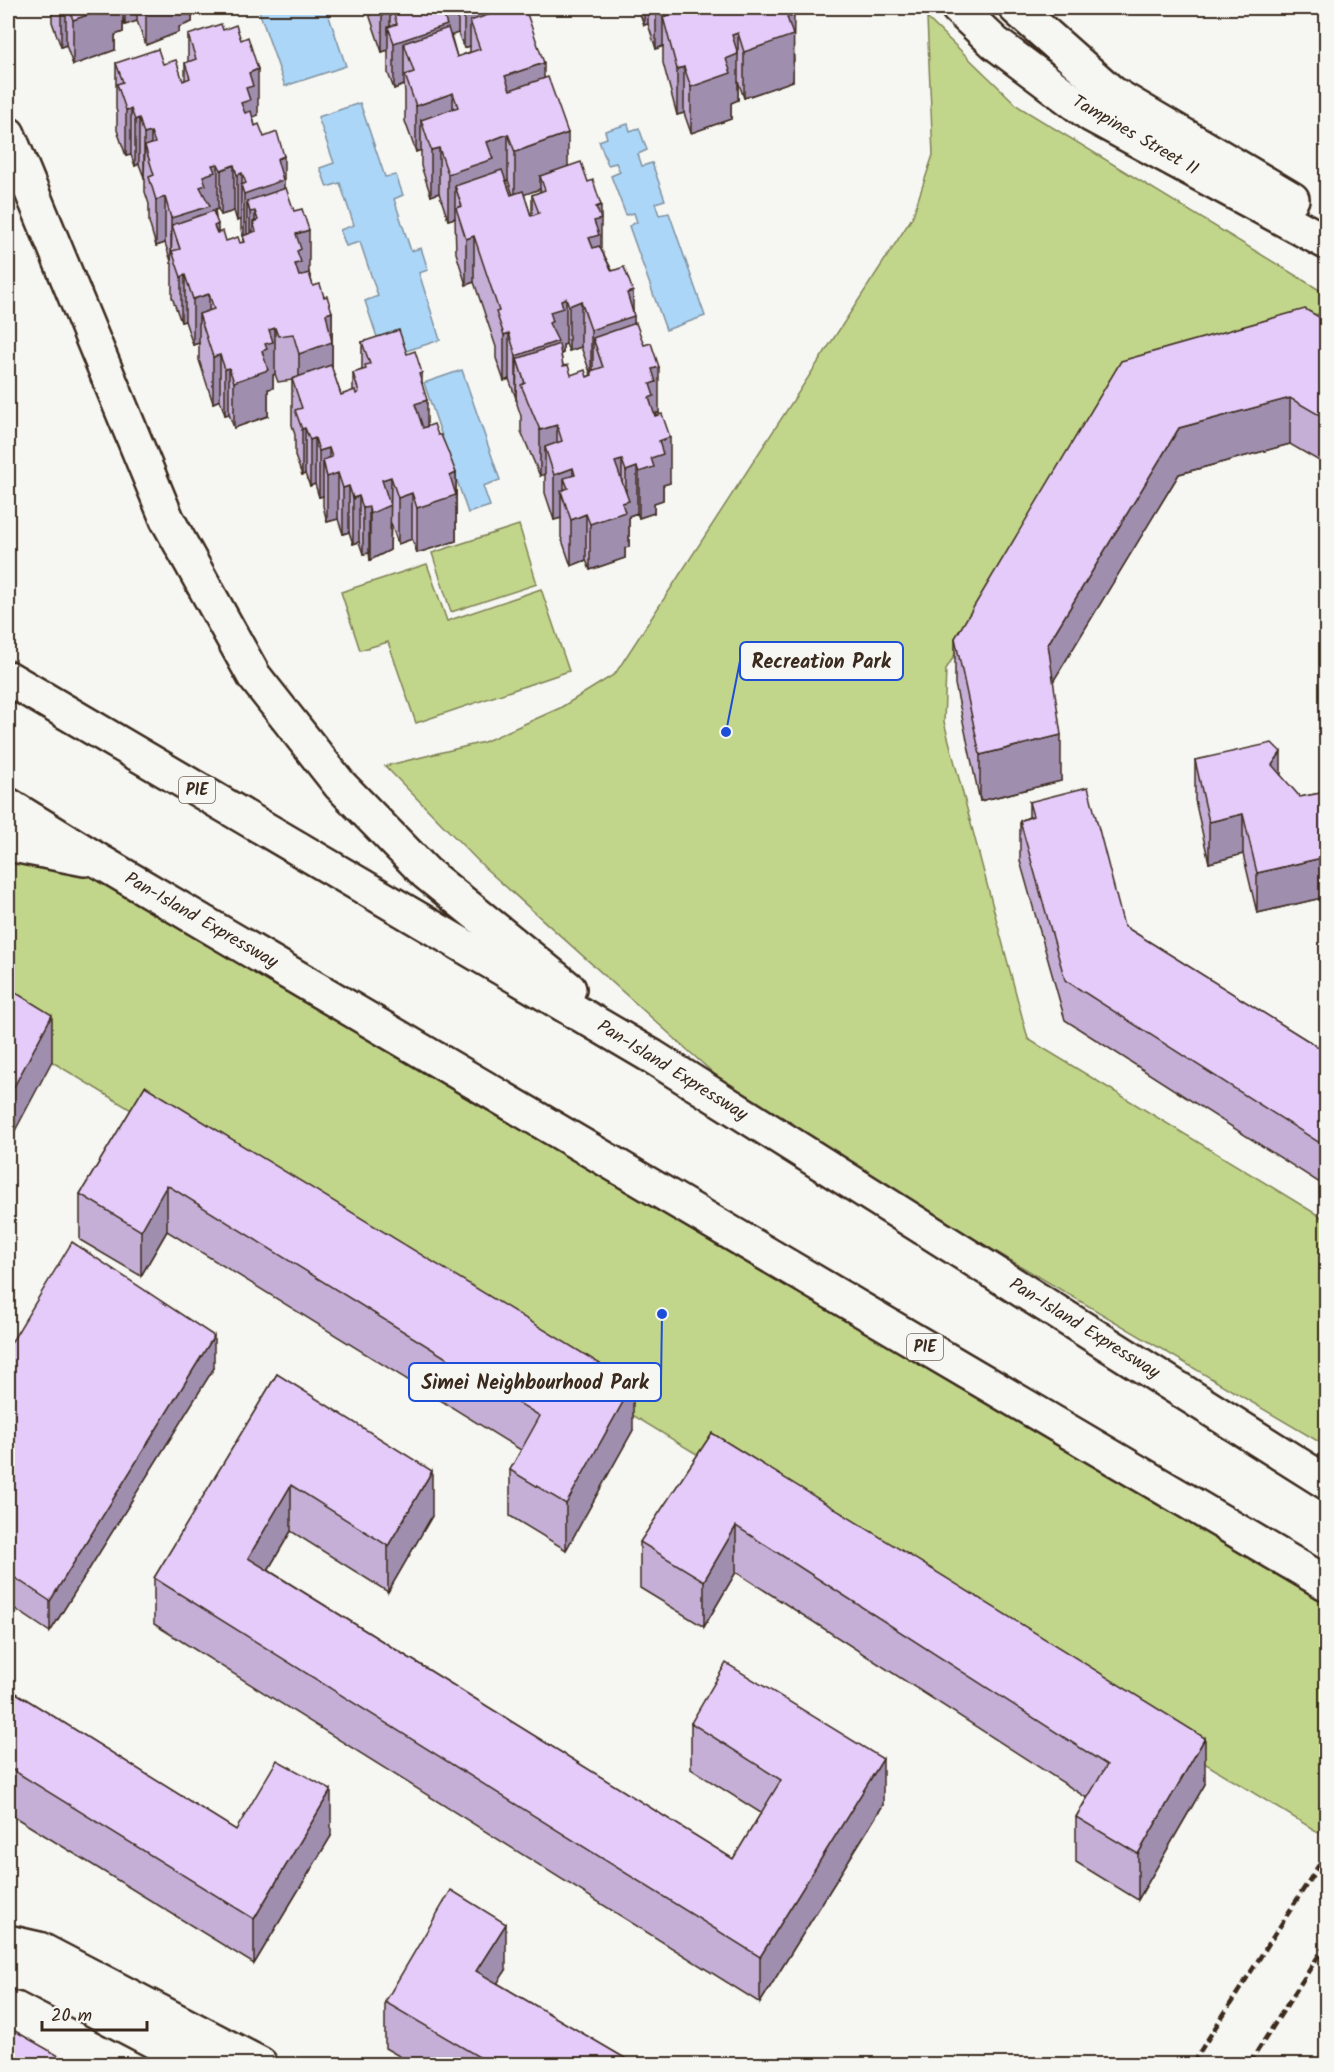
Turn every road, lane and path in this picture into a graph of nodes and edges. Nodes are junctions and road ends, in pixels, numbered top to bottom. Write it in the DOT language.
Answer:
graph roads {
  1 [pos="958,8"];
  2 [pos="1016,8"];
  3 [pos="8,134"];
  4 [pos="1326,219"];
  5 [pos="1326,242"];
  6 [pos="8,678"];
  7 [pos="8,805"];
  8 [pos="8,844"];
  9 [pos="99,861"];
  10 [pos="653,1057"];
  11 [pos="1326,1482"];
  12 [pos="1326,1583"];
  13 [pos="8,1942"];
  14 [pos="8,1971"];
  15 [pos="198,2064"];
  16 [pos="260,2064"];
  1 -- 5 [label="main road, Tampines Street 11"];
  2 -- 4 [label="main road, Tampines Street 11"];
  3 -- 10 [label="main road"];
  6 -- 10 [label="main road, Pan-Island Expressway / PIE"];
  7 -- 9 [label="main road, Pan-Island Expressway / PIE"];
  8 -- 9 [label="main road"];
  9 -- 12 [label="main road, Pan-Island Expressway / PIE"];
  10 -- 11 [label="main road, Pan-Island Expressway / PIE"];
  13 -- 16 [label="main road"];
  14 -- 15 [label="main road"];
}
